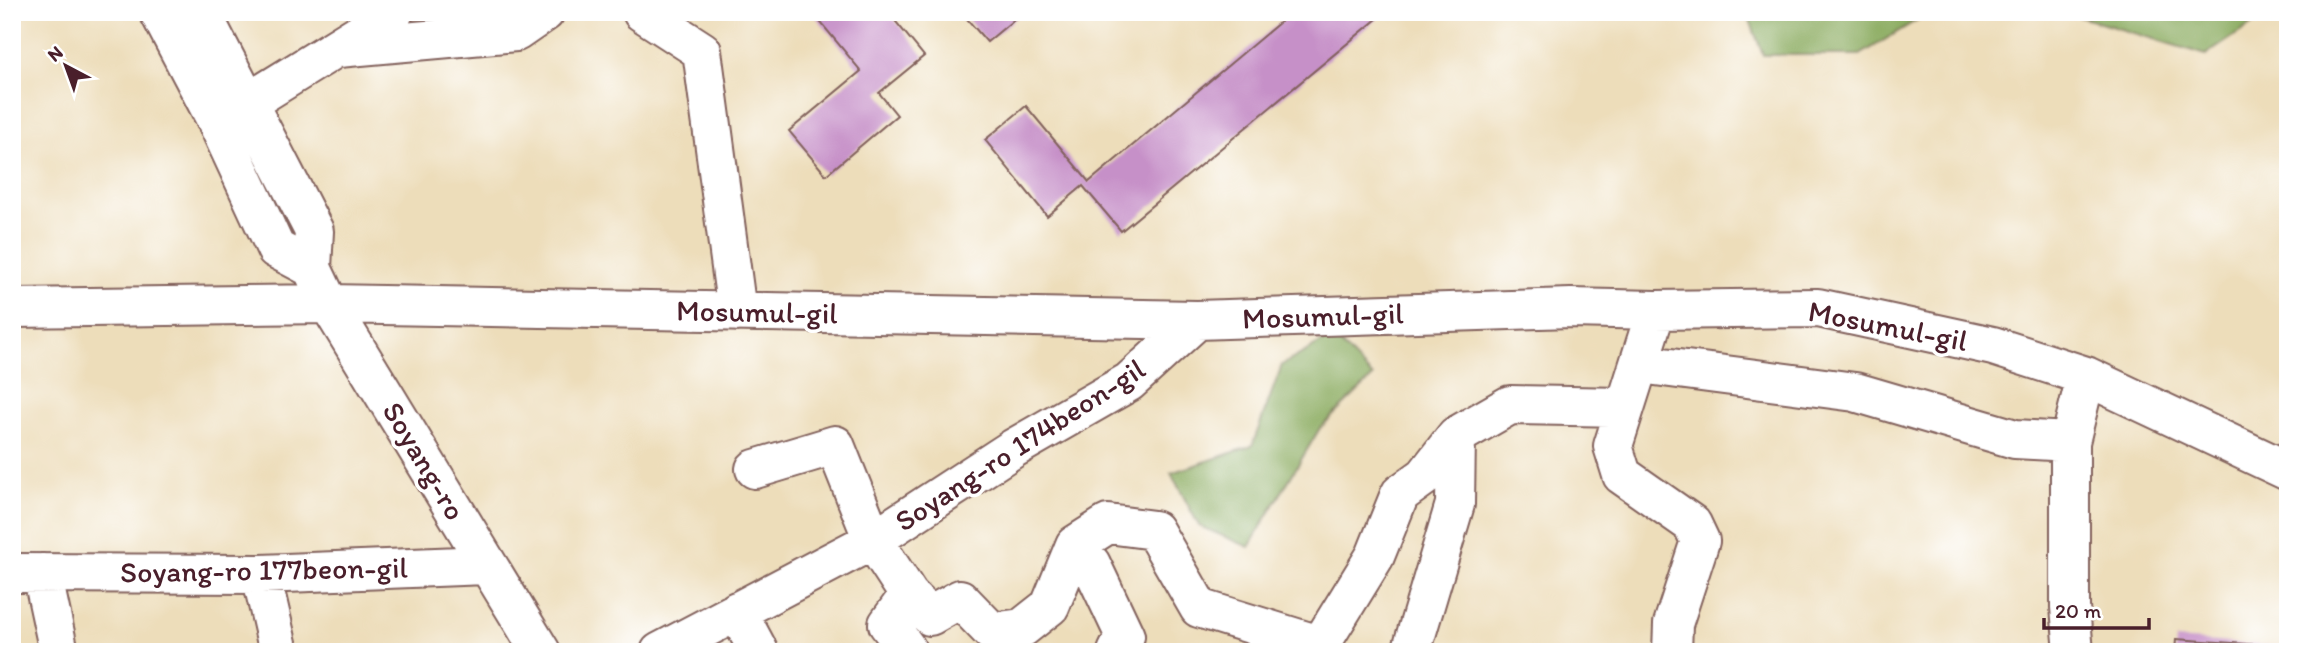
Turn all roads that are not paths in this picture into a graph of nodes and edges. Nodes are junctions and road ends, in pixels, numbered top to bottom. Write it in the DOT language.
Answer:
graph roads {
  1 [pos="159,12"];
  2 [pos="201,12"];
  3 [pos="394,12"];
  4 [pos="545,12"];
  5 [pos="642,12"];
  6 [pos="338,48"];
  7 [pos="249,102"];
  8 [pos="217,122"];
  9 [pos="312,268"];
  10 [pos="329,304"];
  11 [pos="12,308"];
  12 [pos="1657,310"];
  13 [pos="737,312"];
  14 [pos="1197,320"];
  15 [pos="1640,364"];
  16 [pos="2086,376"];
  17 [pos="1624,407"];
  18 [pos="1456,436"];
  19 [pos="2070,442"];
  20 [pos="755,469"];
  21 [pos="2288,471"];
  22 [pos="873,540"];
  23 [pos="1075,545"];
  24 [pos="486,565"];
  25 [pos="27,573"];
  26 [pos="261,574"];
  27 [pos="909,595"];
  28 [pos="737,611"];
  29 [pos="1318,648"];
  30 [pos="60,652"];
  31 [pos="279,652"];
  32 [pos="541,652"];
  33 [pos="660,652"];
  34 [pos="759,652"];
  35 [pos="907,652"];
  36 [pos="1117,652"];
  37 [pos="1411,652"];
  38 [pos="1672,652"];
  39 [pos="2074,652"];
  1 -- 8 [label="street"];
  2 -- 7 [label="street, Soyang-ro"];
  3 -- 6 [label="street"];
  4 -- 6 [label="street"];
  5 -- 13 [label="street"];
  6 -- 7 [label="street"];
  7 -- 8 [label="street"];
  7 -- 9 [label="street, Soyang-ro"];
  8 -- 9 [label="street"];
  9 -- 10 [label="street, Soyang-ro"];
  10 -- 11 [label="street, Mosumul-gil"];
  10 -- 13 [label="street, Mosumul-gil"];
  10 -- 24 [label="street, Soyang-ro"];
  12 -- 14 [label="street, Mosumul-gil"];
  12 -- 15 [label="street"];
  12 -- 16 [label="street, Mosumul-gil"];
  13 -- 14 [label="street, Mosumul-gil"];
  14 -- 22 [label="street, Soyang-ro 174beon-gil"];
  15 -- 17 [label="street"];
  15 -- 19 [label="street"];
  16 -- 19 [label="street"];
  16 -- 21 [label="street, Mosumul-gil"];
  17 -- 18 [label="street"];
  17 -- 38 [label="street"];
  18 -- 29 [label="street"];
  18 -- 37 [label="street"];
  19 -- 39 [label="street"];
  20 -- 22 [label="street, Soyang-ro 174beon-gil"];
  22 -- 27 [label="street"];
  22 -- 28 [label="street, Soyang-ro 174beon-gil"];
  23 -- 27 [label="street"];
  23 -- 29 [label="street"];
  23 -- 36 [label="street"];
  24 -- 26 [label="street, Soyang-ro 177beon-gil"];
  24 -- 32 [label="street, Soyang-ro"];
  25 -- 26 [label="street, Soyang-ro 177beon-gil"];
  25 -- 30 [label="street, Soyang-ro 177beon-gil"];
  26 -- 31 [label="street"];
  27 -- 35 [label="street"];
  28 -- 33 [label="street, Soyang-ro 174beon-gil"];
  28 -- 34 [label="street"];
}
